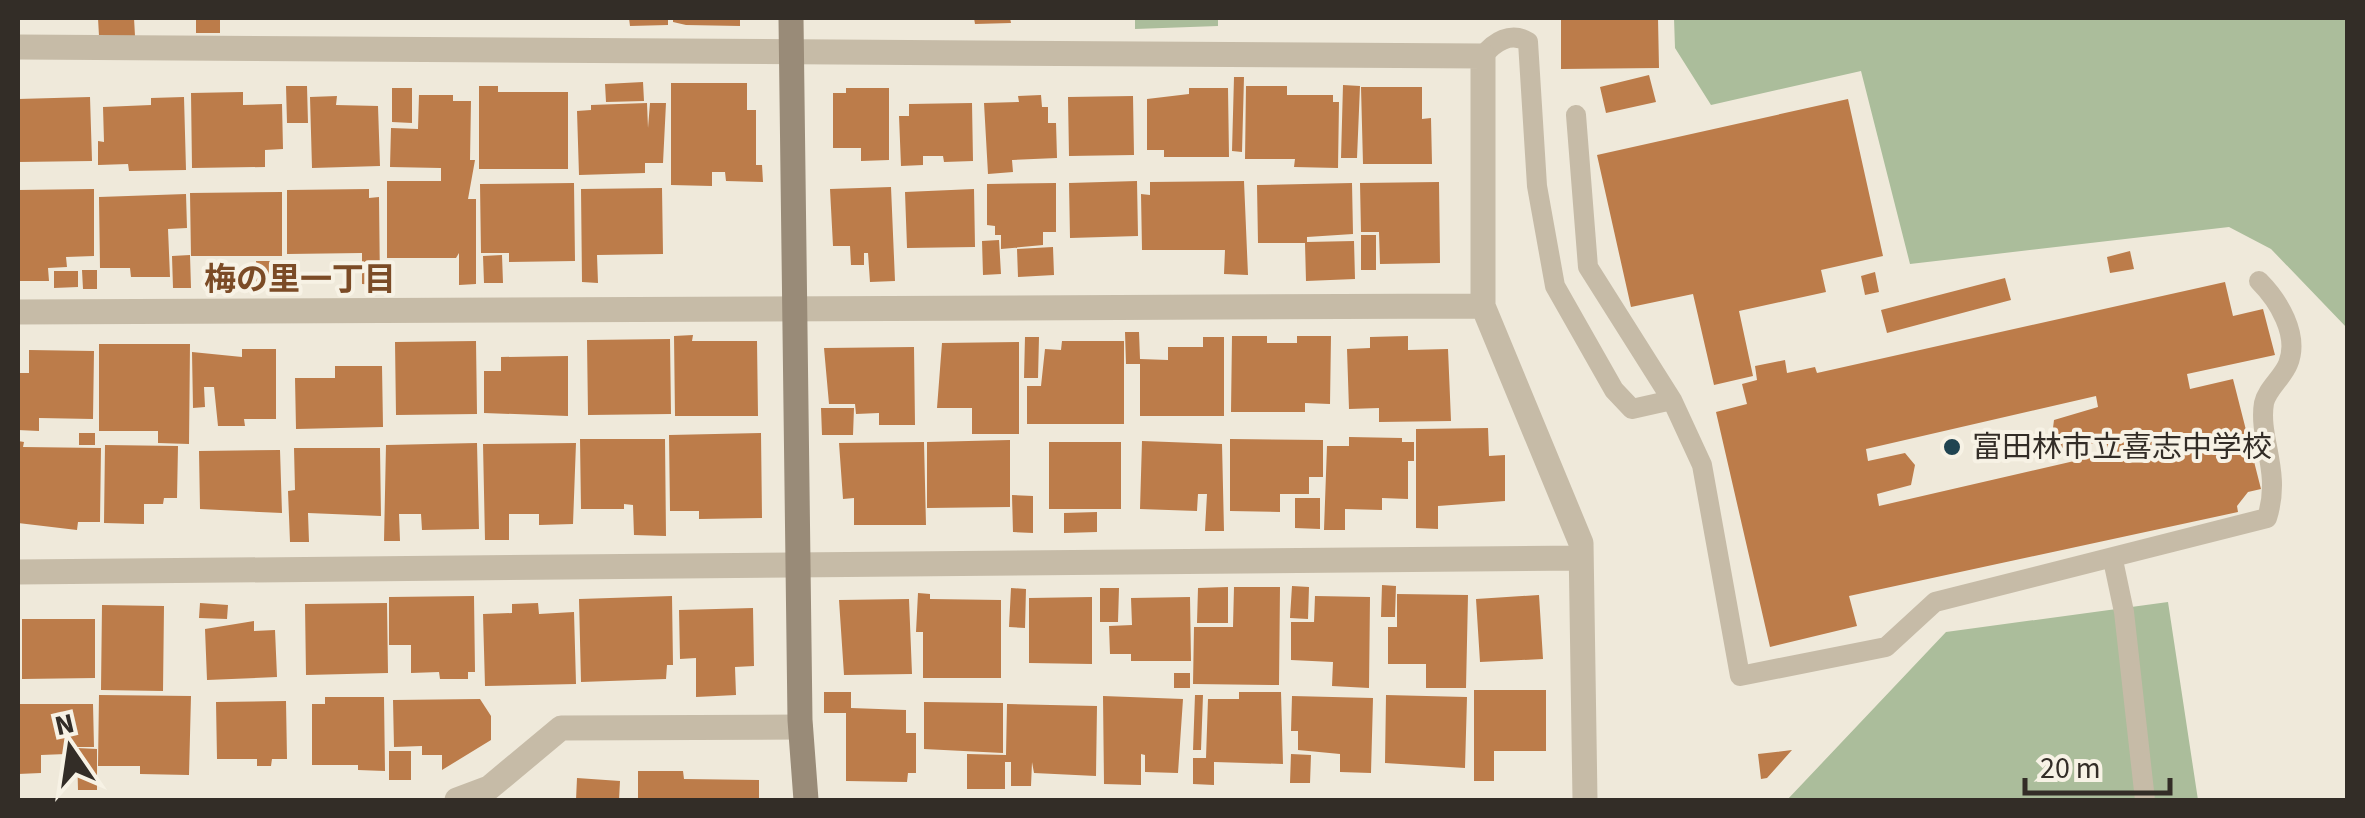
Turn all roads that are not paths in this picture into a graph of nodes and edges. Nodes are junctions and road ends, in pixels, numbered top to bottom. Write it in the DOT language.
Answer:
graph roads {
  1 [pos="791,18"];
  2 [pos="18,47"];
  3 [pos="791,52"];
  4 [pos="1483,56"];
  5 [pos="1576,115"];
  6 [pos="2259,281"];
  7 [pos="1484,306"];
  8 [pos="794,309"];
  9 [pos="18,312"];
  10 [pos="1672,400"];
  11 [pos="1581,558"];
  12 [pos="2113,560"];
  13 [pos="798,565"];
  14 [pos="18,572"];
  15 [pos="800,727"];
  16 [pos="457,800"];
  17 [pos="806,800"];
  18 [pos="1584,800"];
  19 [pos="2145,800"];
  1 -- 3 [label="street"];
  2 -- 3 [label="street"];
  3 -- 4 [label="street"];
  3 -- 8 [label="street"];
  4 -- 7 [label="street"];
  4 -- 10 [label="lane"];
  5 -- 10 [label="lane"];
  6 -- 12 [label="lane"];
  7 -- 8 [label="street"];
  7 -- 11 [label="street"];
  8 -- 9 [label="street"];
  8 -- 13 [label="street"];
  10 -- 12 [label="lane"];
  11 -- 13 [label="street"];
  11 -- 18 [label="street"];
  12 -- 19 [label="lane"];
  13 -- 14 [label="street"];
  13 -- 15 [label="street"];
  15 -- 16 [label="street"];
  15 -- 17 [label="street"];
}
